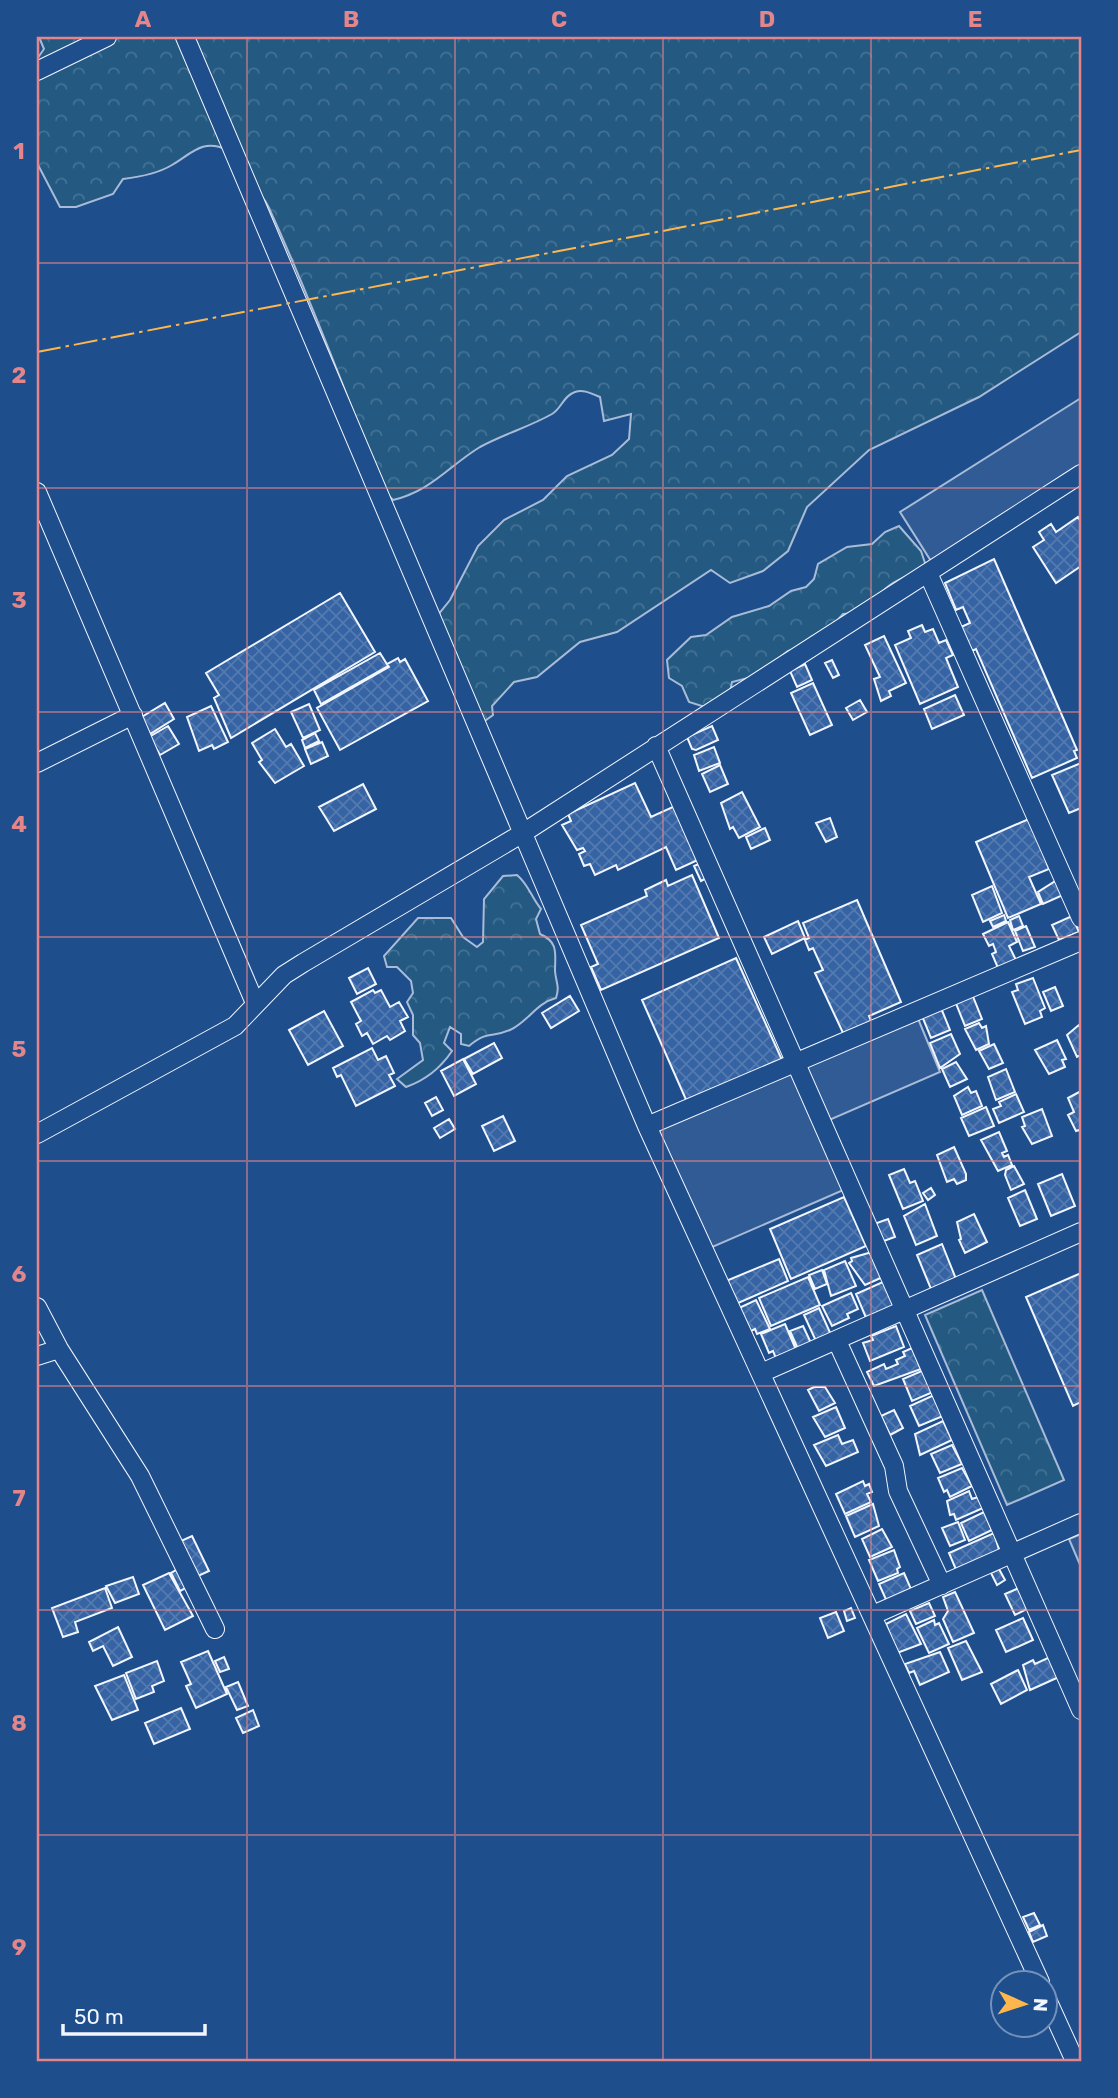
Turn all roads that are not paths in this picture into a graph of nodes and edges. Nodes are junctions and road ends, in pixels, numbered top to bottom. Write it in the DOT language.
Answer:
graph roads {
  1 [pos="107,37"];
  2 [pos="185,37"];
  3 [pos="37,71"];
  4 [pos="1081,474"];
  5 [pos="37,492"];
  6 [pos="928,573"];
  7 [pos="133,715"];
  8 [pos="656,747"];
  9 [pos="37,763"];
  10 [pos="523,833"];
  11 [pos="1081,918"];
  12 [pos="1081,940"];
  13 [pos="255,1003"];
  14 [pos="796,1062"];
  15 [pos="647,1126"];
  16 [pos="37,1134"];
  17 [pos="1081,1232"];
  18 [pos="37,1307"];
  19 [pos="906,1309"];
  20 [pos="836,1341"];
  21 [pos="59,1349"];
  22 [pos="37,1356"];
  23 [pos="761,1373"];
  24 [pos="1081,1523"];
  25 [pos="1013,1553"];
  26 [pos="942,1585"];
  27 [pos="873,1615"];
  28 [pos="215,1629"];
  29 [pos="1081,1710"];
  30 [pos="1033,1968"];
  31 [pos="1058,2022"];
  32 [pos="1075,2061"];
  1 -- 3 [label="street"];
  2 -- 10 [label="street"];
  4 -- 6 [label="street"];
  5 -- 7 [label="street"];
  6 -- 8 [label="street"];
  6 -- 11 [label="street"];
  7 -- 9 [label="street"];
  7 -- 13 [label="street"];
  8 -- 10 [label="street"];
  8 -- 14 [label="street"];
  10 -- 13 [label="street"];
  10 -- 15 [label="street"];
  12 -- 14 [label="street"];
  13 -- 16 [label="street"];
  14 -- 15 [label="street"];
  14 -- 19 [label="street"];
  15 -- 23 [label="street"];
  17 -- 19 [label="street"];
  18 -- 21 [label="street"];
  19 -- 20 [label="street"];
  19 -- 25 [label="street"];
  20 -- 23 [label="street"];
  20 -- 26 [label="street"];
  21 -- 22 [label="street"];
  21 -- 28 [label="street"];
  23 -- 27 [label="street"];
  24 -- 25 [label="street"];
  25 -- 26 [label="street"];
  25 -- 29 [label="street"];
  26 -- 27 [label="street"];
  27 -- 30 [label="street"];
  31 -- 32 [label="street"];
}
